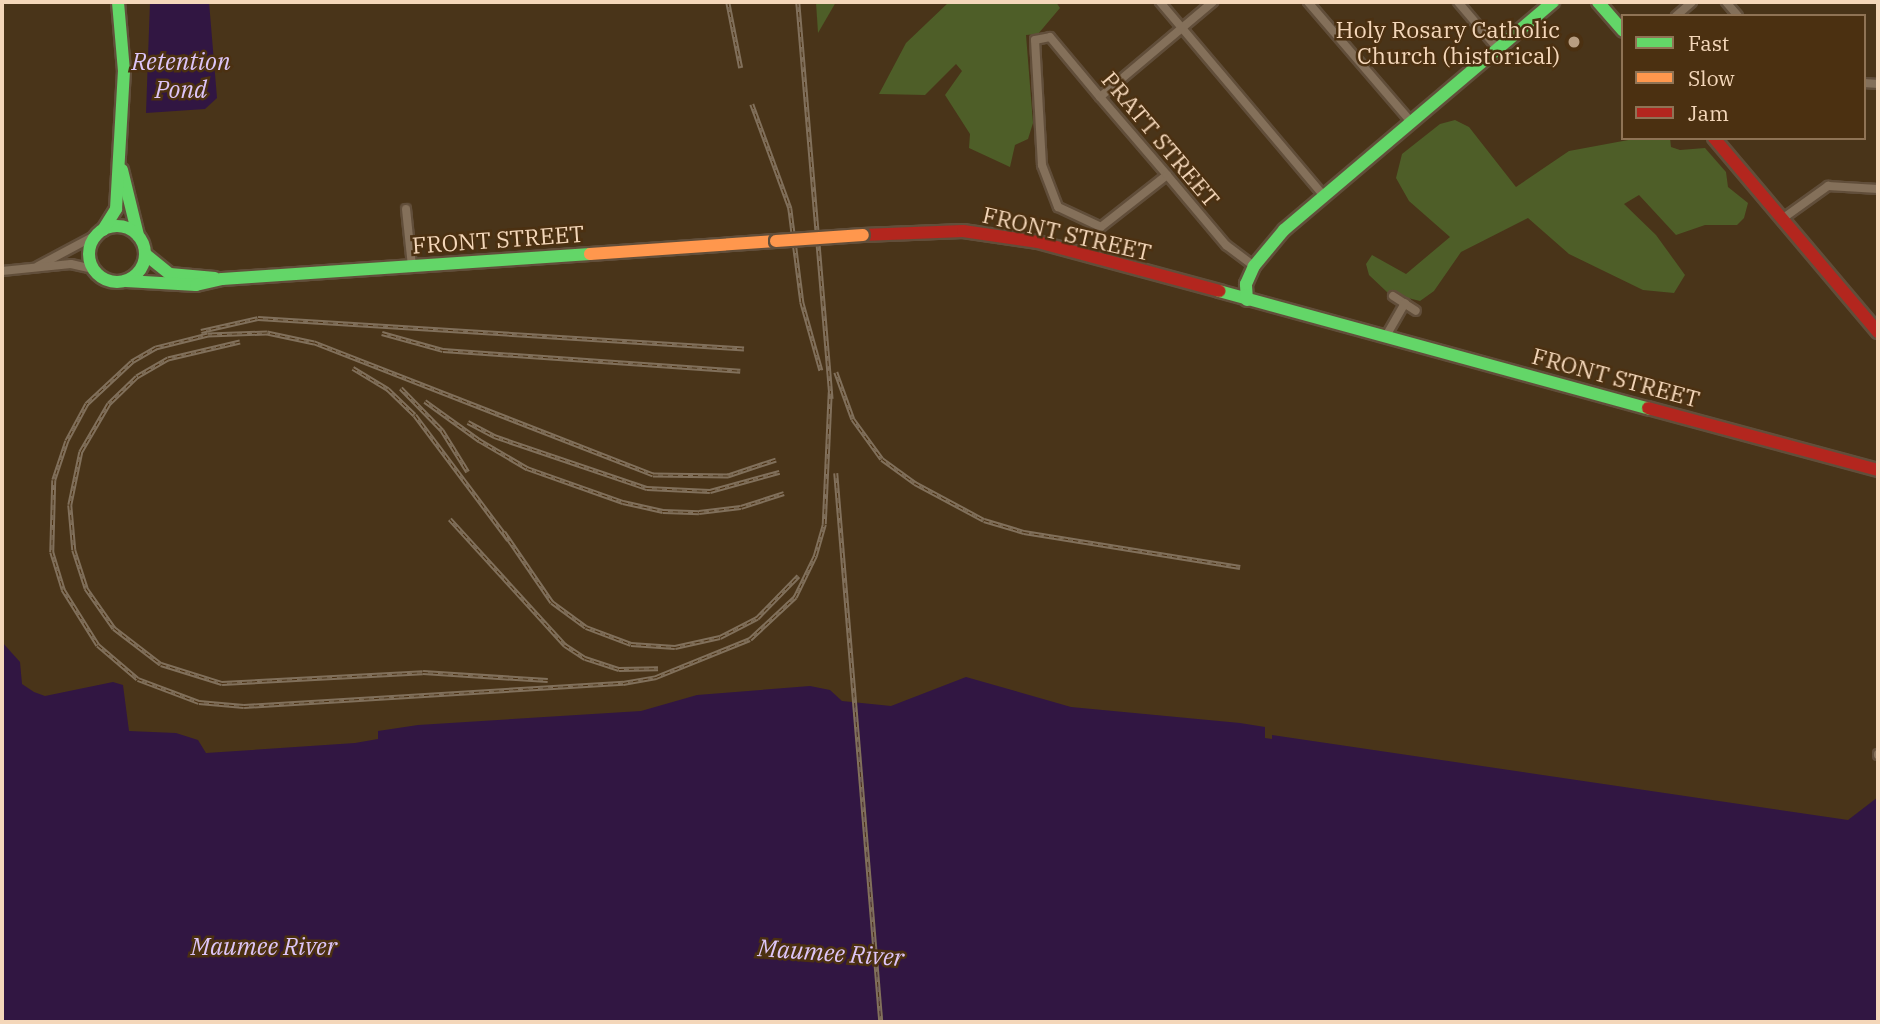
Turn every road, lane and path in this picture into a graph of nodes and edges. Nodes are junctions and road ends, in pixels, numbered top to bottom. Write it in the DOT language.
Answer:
graph roads {
  1 [pos="118,2"];
  2 [pos="1160,2"];
  3 [pos="1213,2"];
  4 [pos="1308,2"];
  5 [pos="1458,2"];
  6 [pos="1553,2"];
  7 [pos="1598,2"];
  8 [pos="1692,2"];
  9 [pos="1678,14"];
  10 [pos="1182,28"];
  11 [pos="1621,29"];
  12 [pos="1498,49"];
  13 [pos="1100,97"];
  14 [pos="1412,123"];
  15 [pos="1716,140"];
  16 [pos="120,156"];
  17 [pos="1167,175"];
  18 [pos="1878,189"];
  19 [pos="1324,196"];
  20 [pos="405,209"];
  21 [pos="1782,219"];
  22 [pos="100,233"];
  23 [pos="138,235"];
  24 [pos="145,254"];
  25 [pos="412,266"];
  26 [pos="1254,266"];
  27 [pos="32,269"];
  28 [pos="93,269"];
  29 [pos="2,271"];
  30 [pos="222,279"];
  31 [pos="126,281"];
  32 [pos="1393,296"];
  33 [pos="1247,300"];
  34 [pos="1405,303"];
  35 [pos="1416,311"];
  36 [pos="1878,331"];
  37 [pos="1386,336"];
  38 [pos="1878,470"];
  1 -- 16 [label="street"];
  2 -- 10 [label="street"];
  3 -- 10 [label="street"];
  4 -- 14 [label="street"];
  5 -- 12 [label="street"];
  6 -- 12 [label="street"];
  7 -- 11 [label="street"];
  8 -- 9 [label="street"];
  10 -- 13 [label="street"];
  10 -- 19 [label="street"];
  12 -- 14 [label="street"];
  13 -- 17 [label="street, PRATT STREET"];
  13 -- 17 [label="street, PRATT STREET"];
  14 -- 19 [label="street"];
  15 -- 21 [label="street"];
  16 -- 22 [label="street"];
  16 -- 23 [label="street"];
  17 -- 26 [label="street, PRATT STREET"];
  18 -- 21 [label="street"];
  19 -- 26 [label="street"];
  20 -- 25 [label="street"];
  21 -- 36 [label="street"];
  22 -- 23 [label="street"];
  22 -- 27 [label="street"];
  22 -- 28 [label="street"];
  23 -- 24 [label="street"];
  24 -- 30 [label="street, FRONT STREET"];
  24 -- 31 [label="street"];
  25 -- 30 [label="street, FRONT STREET"];
  25 -- 33 [label="street, FRONT STREET, bridge"];
  26 -- 33 [label="street"];
  27 -- 28 [label="street"];
  27 -- 29 [label="street"];
  28 -- 31 [label="street"];
  30 -- 31 [label="street, FRONT STREET"];
  32 -- 34 [label="street"];
  33 -- 37 [label="street, FRONT STREET"];
  34 -- 35 [label="street"];
  34 -- 37 [label="street"];
  37 -- 38 [label="street, FRONT STREET"];
}
